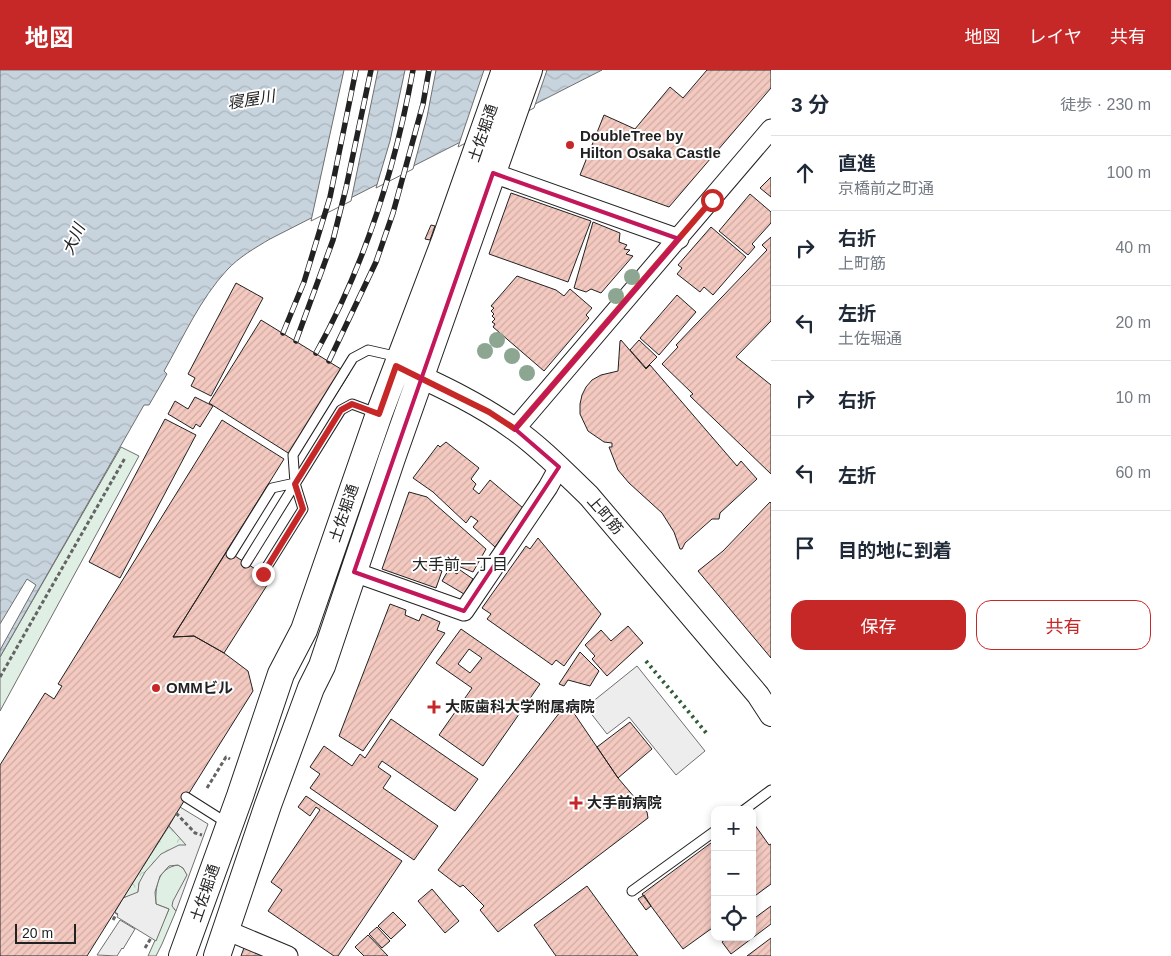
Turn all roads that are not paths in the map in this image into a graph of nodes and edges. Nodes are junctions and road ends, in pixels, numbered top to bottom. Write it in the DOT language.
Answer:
graph roads {
  1 [pos="505,70"];
  2 [pos="529,70"];
  3 [pos="771,129"];
  4 [pos="493,173"];
  5 [pos="679,239"];
  6 [pos="398,362"];
  7 [pos="420,377"];
  8 [pos="379,414"];
  9 [pos="515,429"];
  10 [pos="559,467"];
  11 [pos="295,484"];
  12 [pos="231,554"];
  13 [pos="246,563"];
  14 [pos="354,572"];
  15 [pos="263,574"];
  16 [pos="771,715"];
  17 [pos="771,790"];
  18 [pos="186,797"];
  19 [pos="749,806"];
  20 [pos="229,825"];
  21 [pos="711,834"];
  22 [pos="632,891"];
  23 [pos="226,930"];
  24 [pos="182,956"];
  25 [pos="217,956"];
  26 [pos="288,956"];
  1 -- 6 [label="main road, 土佐堀通"];
  2 -- 4 [label="main road, 土佐堀通"];
  3 -- 5 [label="street"];
  4 -- 5 [label="street"];
  4 -- 7 [label="main road, 土佐堀通"];
  5 -- 9 [label="street"];
  6 -- 7 [label="street, 上町筋"];
  6 -- 8 [label="main road, 土佐堀通"];
  6 -- 11 [label="lane"];
  7 -- 9 [label="street, 上町筋"];
  7 -- 14 [label="main road, 土佐堀通"];
  8 -- 11 [label="lane"];
  8 -- 20 [label="main road, 土佐堀通"];
  9 -- 10 [label="street, 上町筋"];
  10 -- 14 [label="street"];
  10 -- 16 [label="street, 上町筋"];
  11 -- 12 [label="lane"];
  11 -- 13 [label="lane"];
  11 -- 15 [label="lane"];
  14 -- 23 [label="main road, 土佐堀通"];
  17 -- 19 [label="lane"];
  18 -- 20 [label="lane"];
  20 -- 24 [label="main road, 土佐堀通"];
  21 -- 22 [label="lane"];
  23 -- 25 [label="main road, 土佐堀通"];
  23 -- 26 [label="street"];
}
